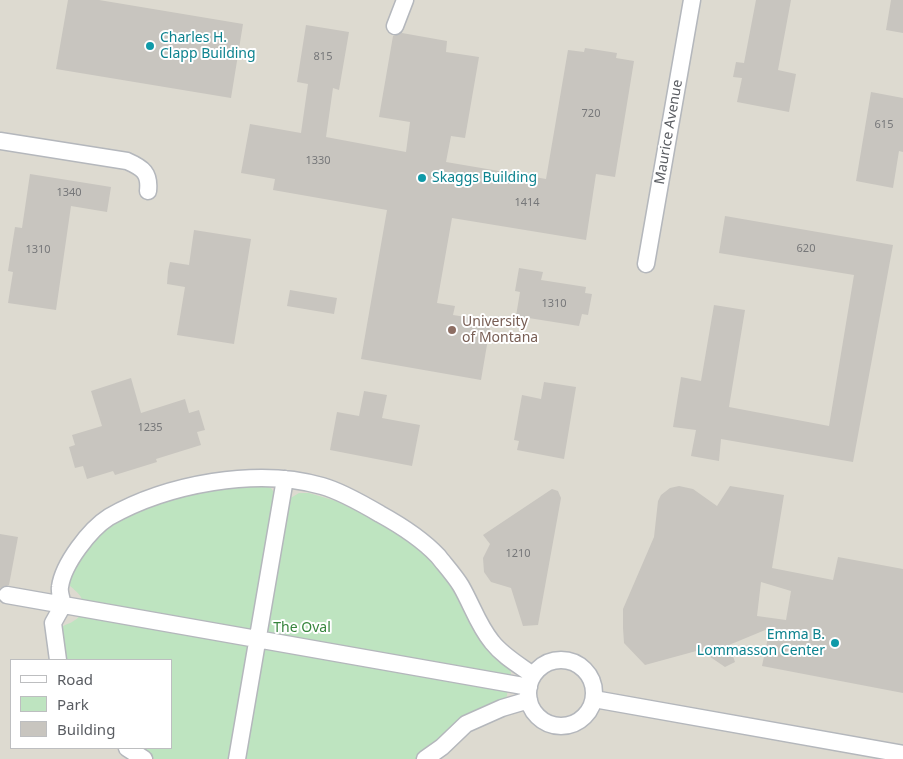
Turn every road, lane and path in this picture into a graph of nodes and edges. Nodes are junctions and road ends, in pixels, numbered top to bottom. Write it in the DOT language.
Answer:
graph roads {
  1 [pos="405,0"];
  2 [pos="692,0"];
  3 [pos="395,26"];
  4 [pos="0,141"];
  5 [pos="148,191"];
  6 [pos="646,264"];
  7 [pos="285,479"];
  8 [pos="7,595"];
  9 [pos="63,605"];
  10 [pos="258,639"];
  11 [pos="58,659"];
  12 [pos="530,687"];
  13 [pos="594,699"];
  14 [pos="129,749"];
  15 [pos="903,754"];
  16 [pos="144,759"];
  17 [pos="237,759"];
  18 [pos="426,759"];
  1 -- 3 [label="street"];
  2 -- 6 [label="street, Maurice Avenue"];
  4 -- 5 [label="street"];
  7 -- 9 [label="street"];
  7 -- 10 [label="street"];
  7 -- 12 [label="street"];
  8 -- 9 [label="street"];
  9 -- 10 [label="street"];
  9 -- 11 [label="street"];
  10 -- 12 [label="street"];
  10 -- 17 [label="street"];
  12 -- 13 [label="street"];
  12 -- 13 [label="street"];
  12 -- 18 [label="street"];
  13 -- 15 [label="street"];
  14 -- 16 [label="street"];
}
